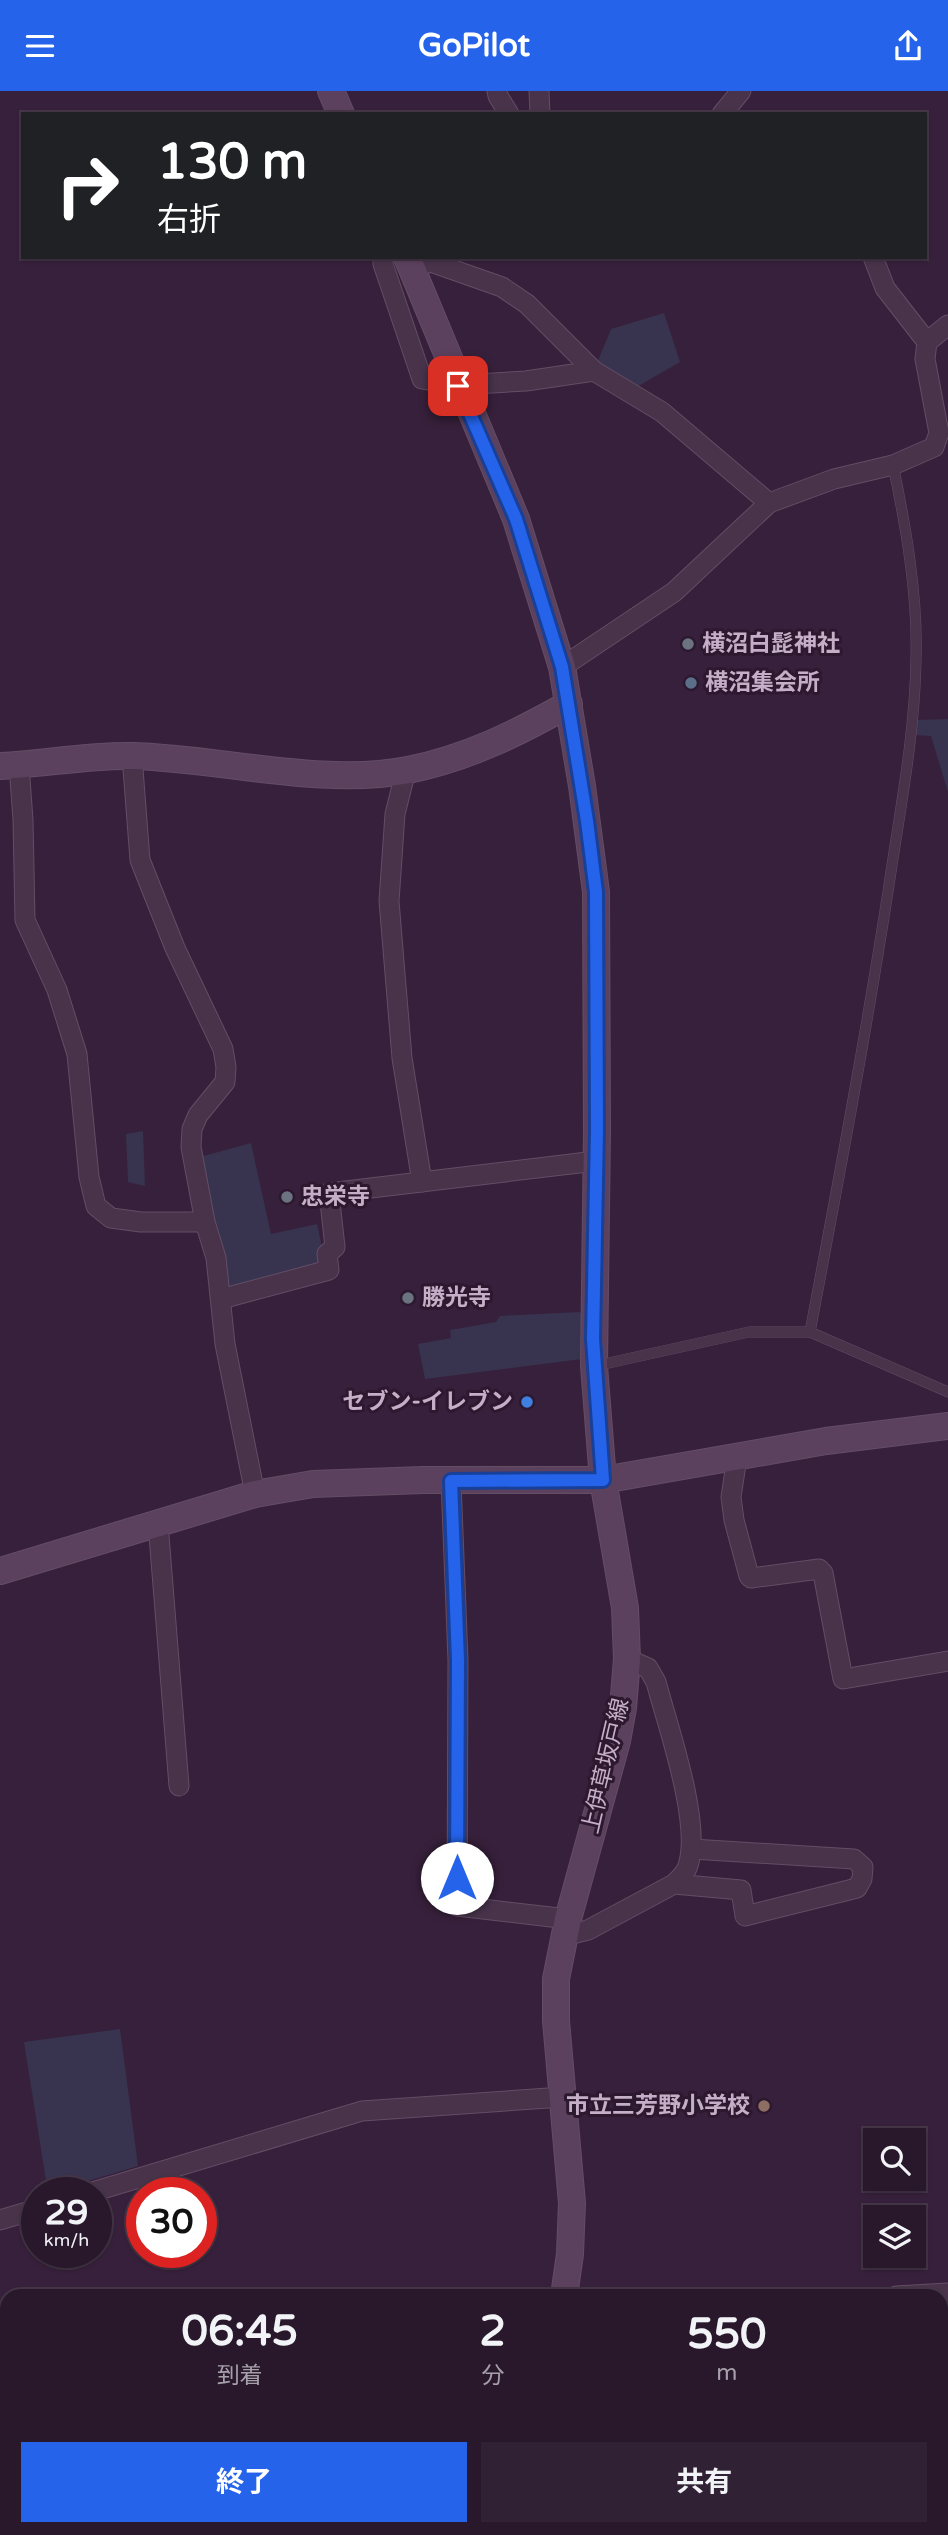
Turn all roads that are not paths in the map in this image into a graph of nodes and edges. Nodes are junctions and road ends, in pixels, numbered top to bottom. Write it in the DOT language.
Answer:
graph roads {
  1 [pos="331,91"];
  2 [pos="498,91"];
  3 [pos="539,91"];
  4 [pos="741,91"];
  5 [pos="340,112"];
  6 [pos="508,112"];
  7 [pos="540,112"];
  8 [pos="724,112"];
  9 [pos="383,259"];
  10 [pos="874,259"];
  11 [pos="409,262"];
  12 [pos="948,325"];
  13 [pos="927,342"];
  14 [pos="594,371"];
  15 [pos="458,386"];
  16 [pos="893,465"];
  17 [pos="769,503"];
  18 [pos="562,667"];
  19 [pos="569,704"];
  20 [pos="132,756"];
  21 [pos="9,765"];
  22 [pos="406,770"];
  23 [pos="596,1161"];
  24 [pos="422,1182"];
  25 [pos="205,1222"];
  26 [pos="221,1299"];
  27 [pos="810,1332"];
  28 [pos="594,1366"];
  29 [pos="948,1392"];
  30 [pos="948,1426"];
  31 [pos="736,1464"];
  32 [pos="603,1480"];
  33 [pos="451,1481"];
  34 [pos="255,1494"];
  35 [pos="158,1523"];
  36 [pos="0,1571"];
  37 [pos="627,1659"];
  38 [pos="948,1661"];
  39 [pos="179,1786"];
  40 [pos="692,1849"];
  41 [pos="674,1884"];
  42 [pos="566,1928"];
  43 [pos="563,2097"];
  44 [pos="112,2186"];
  45 [pos="21,2214"];
  46 [pos="0,2220"];
  47 [pos="565,2289"];
  1 -- 5 [label="main road"];
  2 -- 6 [label="street"];
  3 -- 7 [label="street"];
  4 -- 8 [label="street"];
  9 -- 15 [label="street"];
  10 -- 13 [label="street"];
  11 -- 14 [label="street"];
  11 -- 15 [label="main road, 上伊草坂戸線"];
  12 -- 13 [label="street"];
  13 -- 16 [label="street"];
  14 -- 15 [label="street"];
  14 -- 17 [label="street"];
  15 -- 18 [label="main road, 上伊草坂戸線"];
  16 -- 17 [label="street"];
  16 -- 27 [label="lane"];
  17 -- 18 [label="street"];
  18 -- 19 [label="main road, 上伊草坂戸線"];
  19 -- 22 [label="main road"];
  19 -- 23 [label="main road, 上伊草坂戸線"];
  20 -- 21 [label="main road"];
  20 -- 22 [label="main road"];
  20 -- 25 [label="street"];
  21 -- 25 [label="street"];
  22 -- 24 [label="street"];
  23 -- 24 [label="street"];
  23 -- 28 [label="main road, 上伊草坂戸線"];
  24 -- 26 [label="street"];
  25 -- 26 [label="street"];
  26 -- 34 [label="street"];
  27 -- 28 [label="lane"];
  27 -- 29 [label="lane"];
  28 -- 32 [label="main road, 上伊草坂戸線"];
  30 -- 32 [label="main road"];
  31 -- 38 [label="street"];
  32 -- 33 [label="main road"];
  32 -- 37 [label="main road, 上伊草坂戸線"];
  33 -- 34 [label="main road"];
  33 -- 42 [label="street"];
  34 -- 35 [label="main road"];
  35 -- 36 [label="main road"];
  35 -- 39 [label="street"];
  37 -- 40 [label="street"];
  37 -- 42 [label="main road, 上伊草坂戸線"];
  40 -- 41 [label="street"];
  40 -- 41 [label="street"];
  41 -- 42 [label="street"];
  42 -- 43 [label="main road, 上伊草坂戸線"];
  43 -- 44 [label="street"];
  43 -- 47 [label="main road, 上伊草坂戸線"];
  45 -- 46 [label="street"];
}
